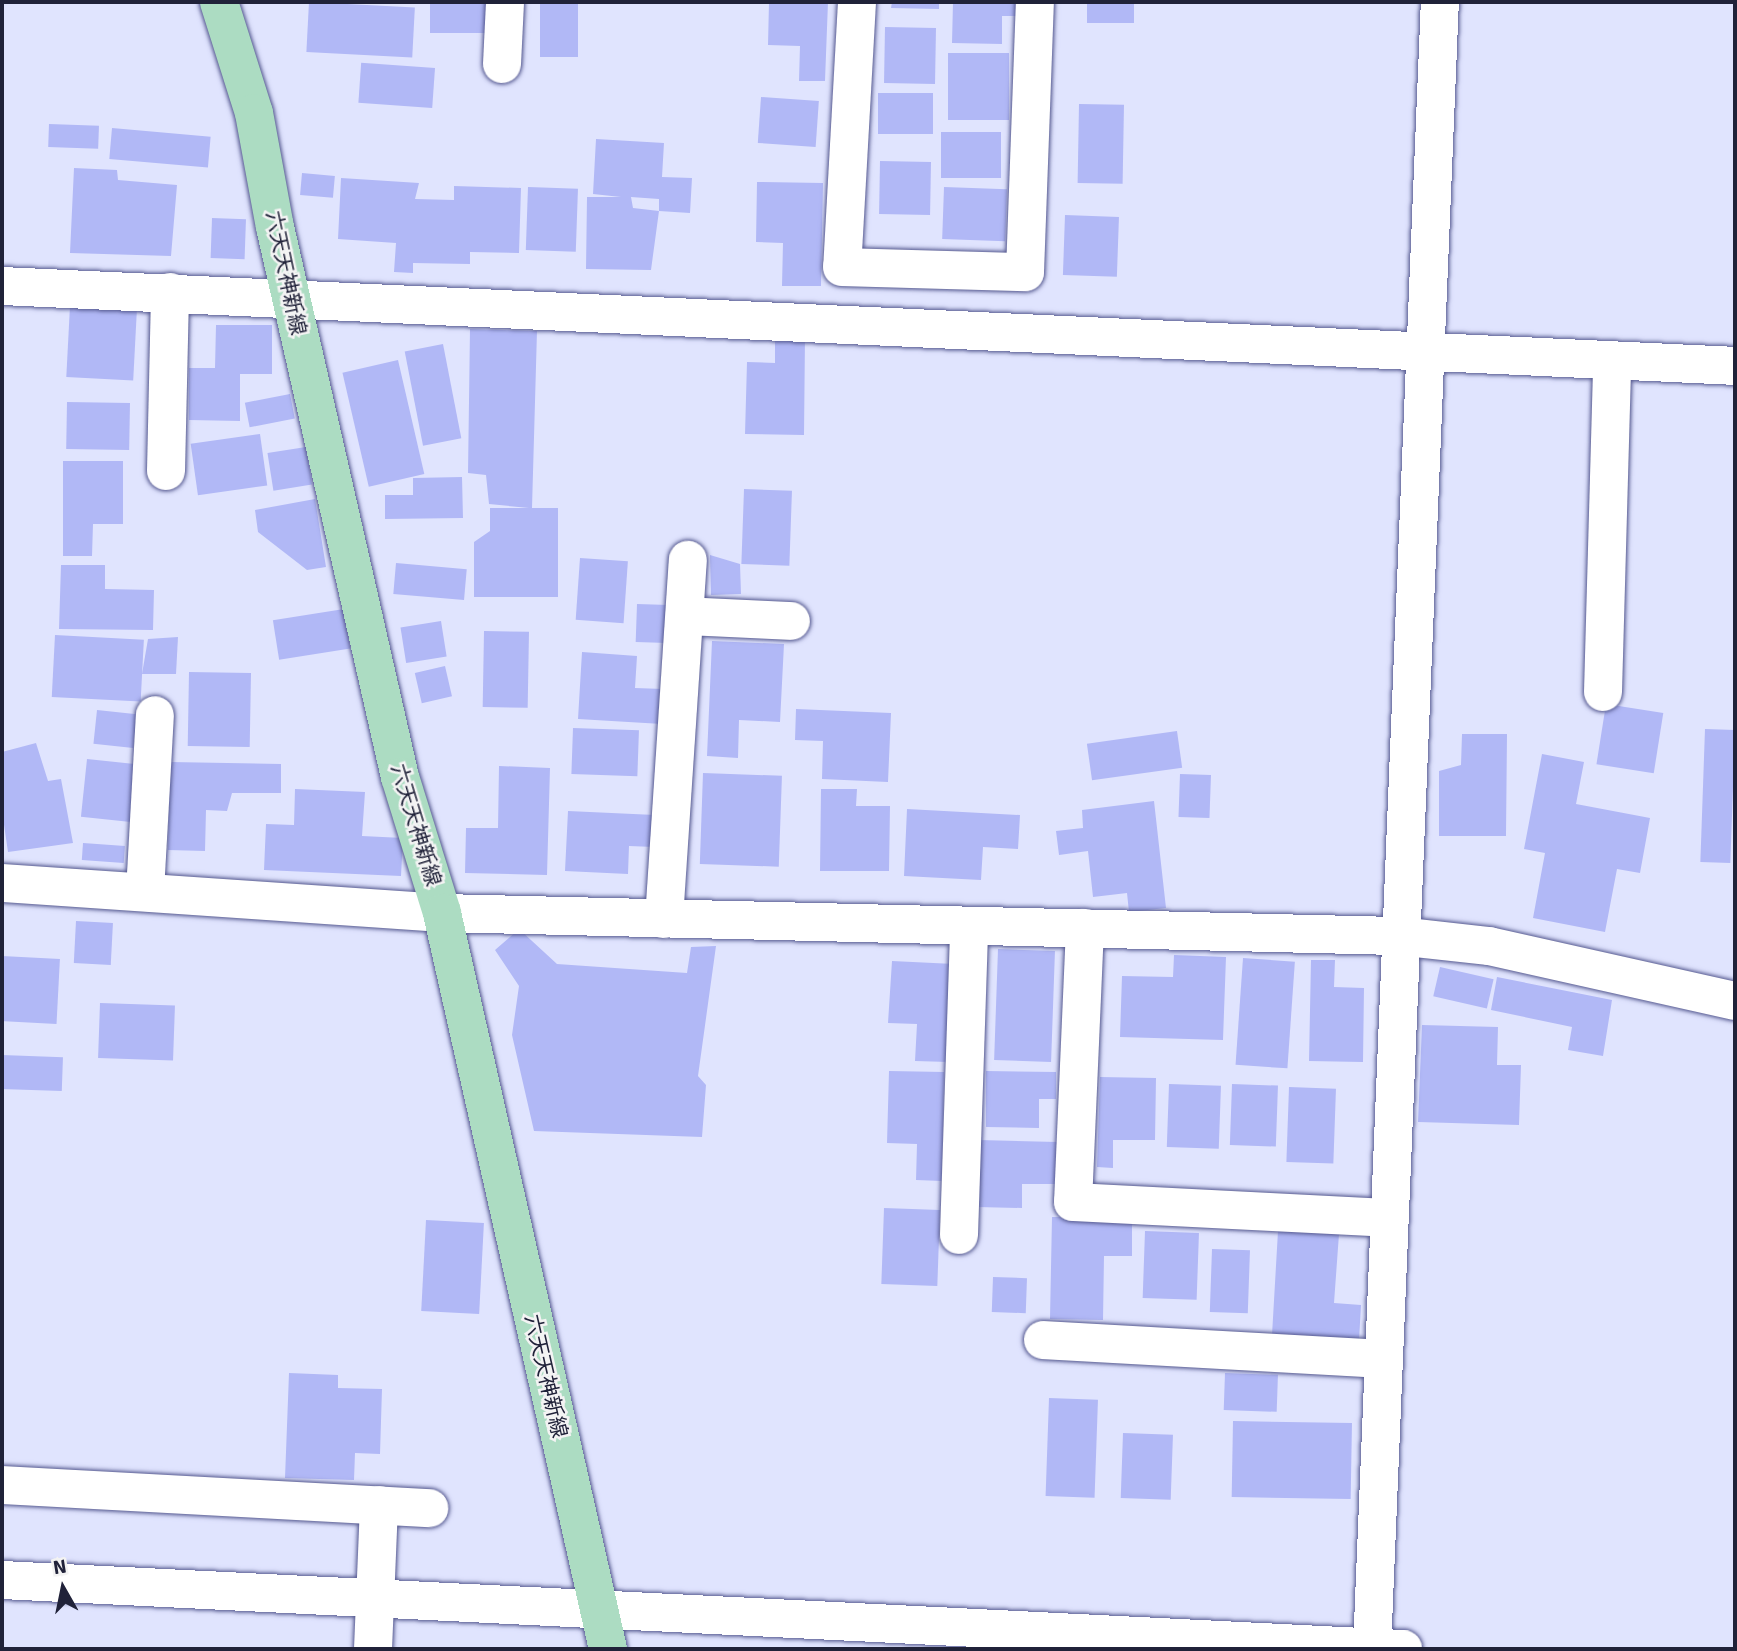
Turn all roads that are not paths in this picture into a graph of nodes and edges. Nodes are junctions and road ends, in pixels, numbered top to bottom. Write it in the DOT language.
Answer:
graph roads {
  1 [pos="219,2"];
  2 [pos="505,2"];
  3 [pos="858,2"];
  4 [pos="1035,2"];
  5 [pos="1440,2"];
  6 [pos="502,64"];
  7 [pos="2,286"];
  8 [pos="170,292"];
  9 [pos="290,296"];
  10 [pos="1427,352"];
  11 [pos="1612,360"];
  12 [pos="1735,366"];
  13 [pos="166,471"];
  14 [pos="688,560"];
  15 [pos="684,616"];
  16 [pos="791,621"];
  17 [pos="1603,692"];
  18 [pos="155,715"];
  19 [pos="2,883"];
  20 [pos="145,892"];
  21 [pos="442,913"];
  22 [pos="664,919"];
  23 [pos="969,926"];
  24 [pos="1085,928"];
  25 [pos="1398,936"];
  26 [pos="1735,1001"];
  27 [pos="1388,1218"];
  28 [pos="959,1235"];
  29 [pos="1043,1340"];
  30 [pos="1382,1359"];
  31 [pos="2,1485"];
  32 [pos="379,1505"];
  33 [pos="429,1508"];
  34 [pos="2,1580"];
  35 [pos="375,1598"];
  36 [pos="598,1608"];
  37 [pos="1382,1648"];
  38 [pos="373,1649"];
  39 [pos="608,1649"];
  1 -- 9 [label="main road, 六天天神新線"];
  2 -- 6 [label="street"];
  3 -- 4 [label="street"];
  5 -- 10 [label="street"];
  7 -- 8 [label="street"];
  8 -- 9 [label="street"];
  8 -- 13 [label="street"];
  9 -- 10 [label="street"];
  9 -- 21 [label="main road, 六天天神新線"];
  10 -- 11 [label="street"];
  10 -- 25 [label="street"];
  11 -- 12 [label="street"];
  11 -- 17 [label="street"];
  14 -- 15 [label="street"];
  15 -- 16 [label="street"];
  15 -- 22 [label="street"];
  18 -- 20 [label="street"];
  19 -- 20 [label="street"];
  20 -- 21 [label="street"];
  21 -- 22 [label="street"];
  21 -- 36 [label="main road, 六天天神新線"];
  22 -- 23 [label="street"];
  23 -- 24 [label="street"];
  23 -- 28 [label="street"];
  24 -- 25 [label="street"];
  24 -- 27 [label="street"];
  25 -- 26 [label="street"];
  25 -- 27 [label="street"];
  27 -- 30 [label="street"];
  29 -- 30 [label="street"];
  30 -- 37 [label="street"];
  31 -- 32 [label="street"];
  32 -- 33 [label="street"];
  32 -- 35 [label="street"];
  34 -- 35 [label="street"];
  35 -- 36 [label="street"];
  35 -- 38 [label="street"];
  36 -- 37 [label="street"];
  36 -- 39 [label="main road, 六天天神新線"];
}
